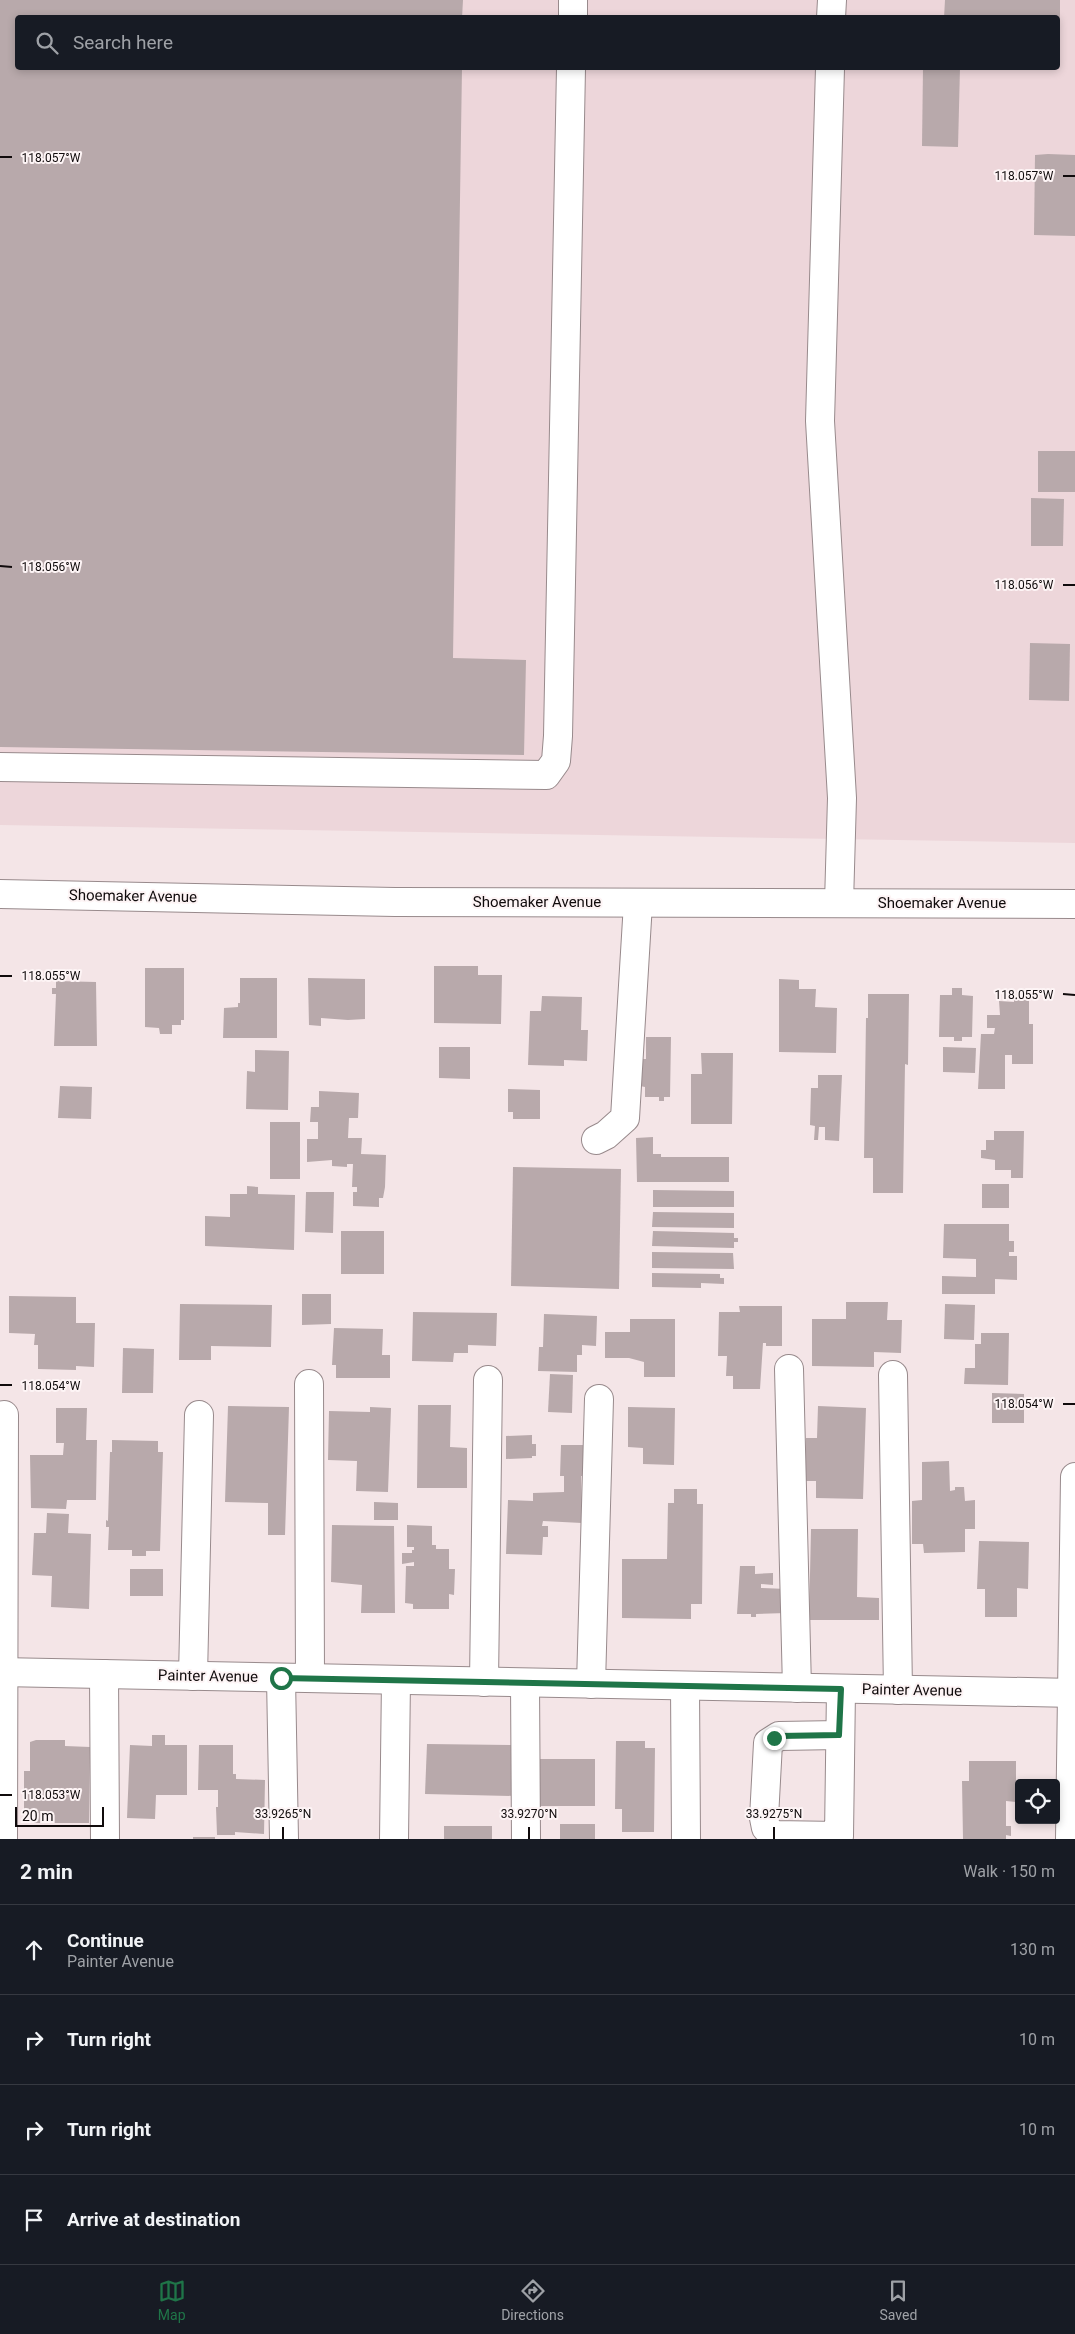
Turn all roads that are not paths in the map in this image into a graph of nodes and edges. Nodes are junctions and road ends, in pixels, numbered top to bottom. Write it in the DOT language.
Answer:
graph roads {
  1 [pos="573,0"];
  2 [pos="832,0"];
  3 [pos="572,15"];
  4 [pos="831,15"];
  5 [pos="572,70"];
  6 [pos="830,70"];
  7 [pos="0,767"];
  8 [pos="0,894"];
  9 [pos="638,903"];
  10 [pos="839,903"];
  11 [pos="1075,904"];
  12 [pos="596,1140"];
  13 [pos="789,1369"];
  14 [pos="893,1375"];
  15 [pos="488,1380"];
  16 [pos="309,1384"];
  17 [pos="599,1399"];
  18 [pos="4,1415"];
  19 [pos="199,1415"];
  20 [pos="1075,1477"];
  21 [pos="2,1672"];
  22 [pos="104,1674"];
  23 [pos="193,1676"];
  24 [pos="281,1678"];
  25 [pos="310,1678"];
  26 [pos="396,1680"];
  27 [pos="484,1682"];
  28 [pos="526,1682"];
  29 [pos="591,1684"];
  30 [pos="686,1686"];
  31 [pos="797,1688"];
  32 [pos="841,1689"];
  33 [pos="898,1690"];
  34 [pos="1073,1693"];
  35 [pos="839,1735"];
  36 [pos="3,1839"];
  37 [pos="105,1839"];
  38 [pos="284,1839"];
  39 [pos="394,1839"];
  40 [pos="526,1839"];
  41 [pos="686,1839"];
  42 [pos="1070,1839"];
  1 -- 3 [label="street"];
  2 -- 4 [label="street"];
  5 -- 7 [label="street"];
  6 -- 10 [label="street"];
  8 -- 9 [label="street, Shoemaker Avenue"];
  9 -- 10 [label="street, Shoemaker Avenue"];
  9 -- 12 [label="street"];
  10 -- 11 [label="street, Shoemaker Avenue"];
  13 -- 31 [label="street"];
  14 -- 33 [label="street"];
  15 -- 27 [label="street"];
  16 -- 25 [label="street"];
  17 -- 29 [label="street"];
  18 -- 21 [label="street"];
  19 -- 23 [label="street"];
  20 -- 34 [label="street"];
  21 -- 22 [label="street, Painter Avenue"];
  21 -- 36 [label="street"];
  22 -- 23 [label="street, Painter Avenue"];
  22 -- 37 [label="street"];
  23 -- 24 [label="street, Painter Avenue"];
  24 -- 25 [label="street, Painter Avenue"];
  24 -- 38 [label="street"];
  25 -- 26 [label="street, Painter Avenue"];
  26 -- 27 [label="street, Painter Avenue"];
  26 -- 39 [label="street"];
  27 -- 28 [label="street, Painter Avenue"];
  28 -- 29 [label="street, Painter Avenue"];
  28 -- 40 [label="street"];
  29 -- 30 [label="street, Painter Avenue"];
  30 -- 31 [label="street, Painter Avenue"];
  30 -- 41 [label="street"];
  31 -- 32 [label="street, Painter Avenue"];
  32 -- 33 [label="street, Painter Avenue"];
  32 -- 35 [label="street"];
  33 -- 34 [label="street, Painter Avenue"];
  34 -- 42 [label="street"];
}
